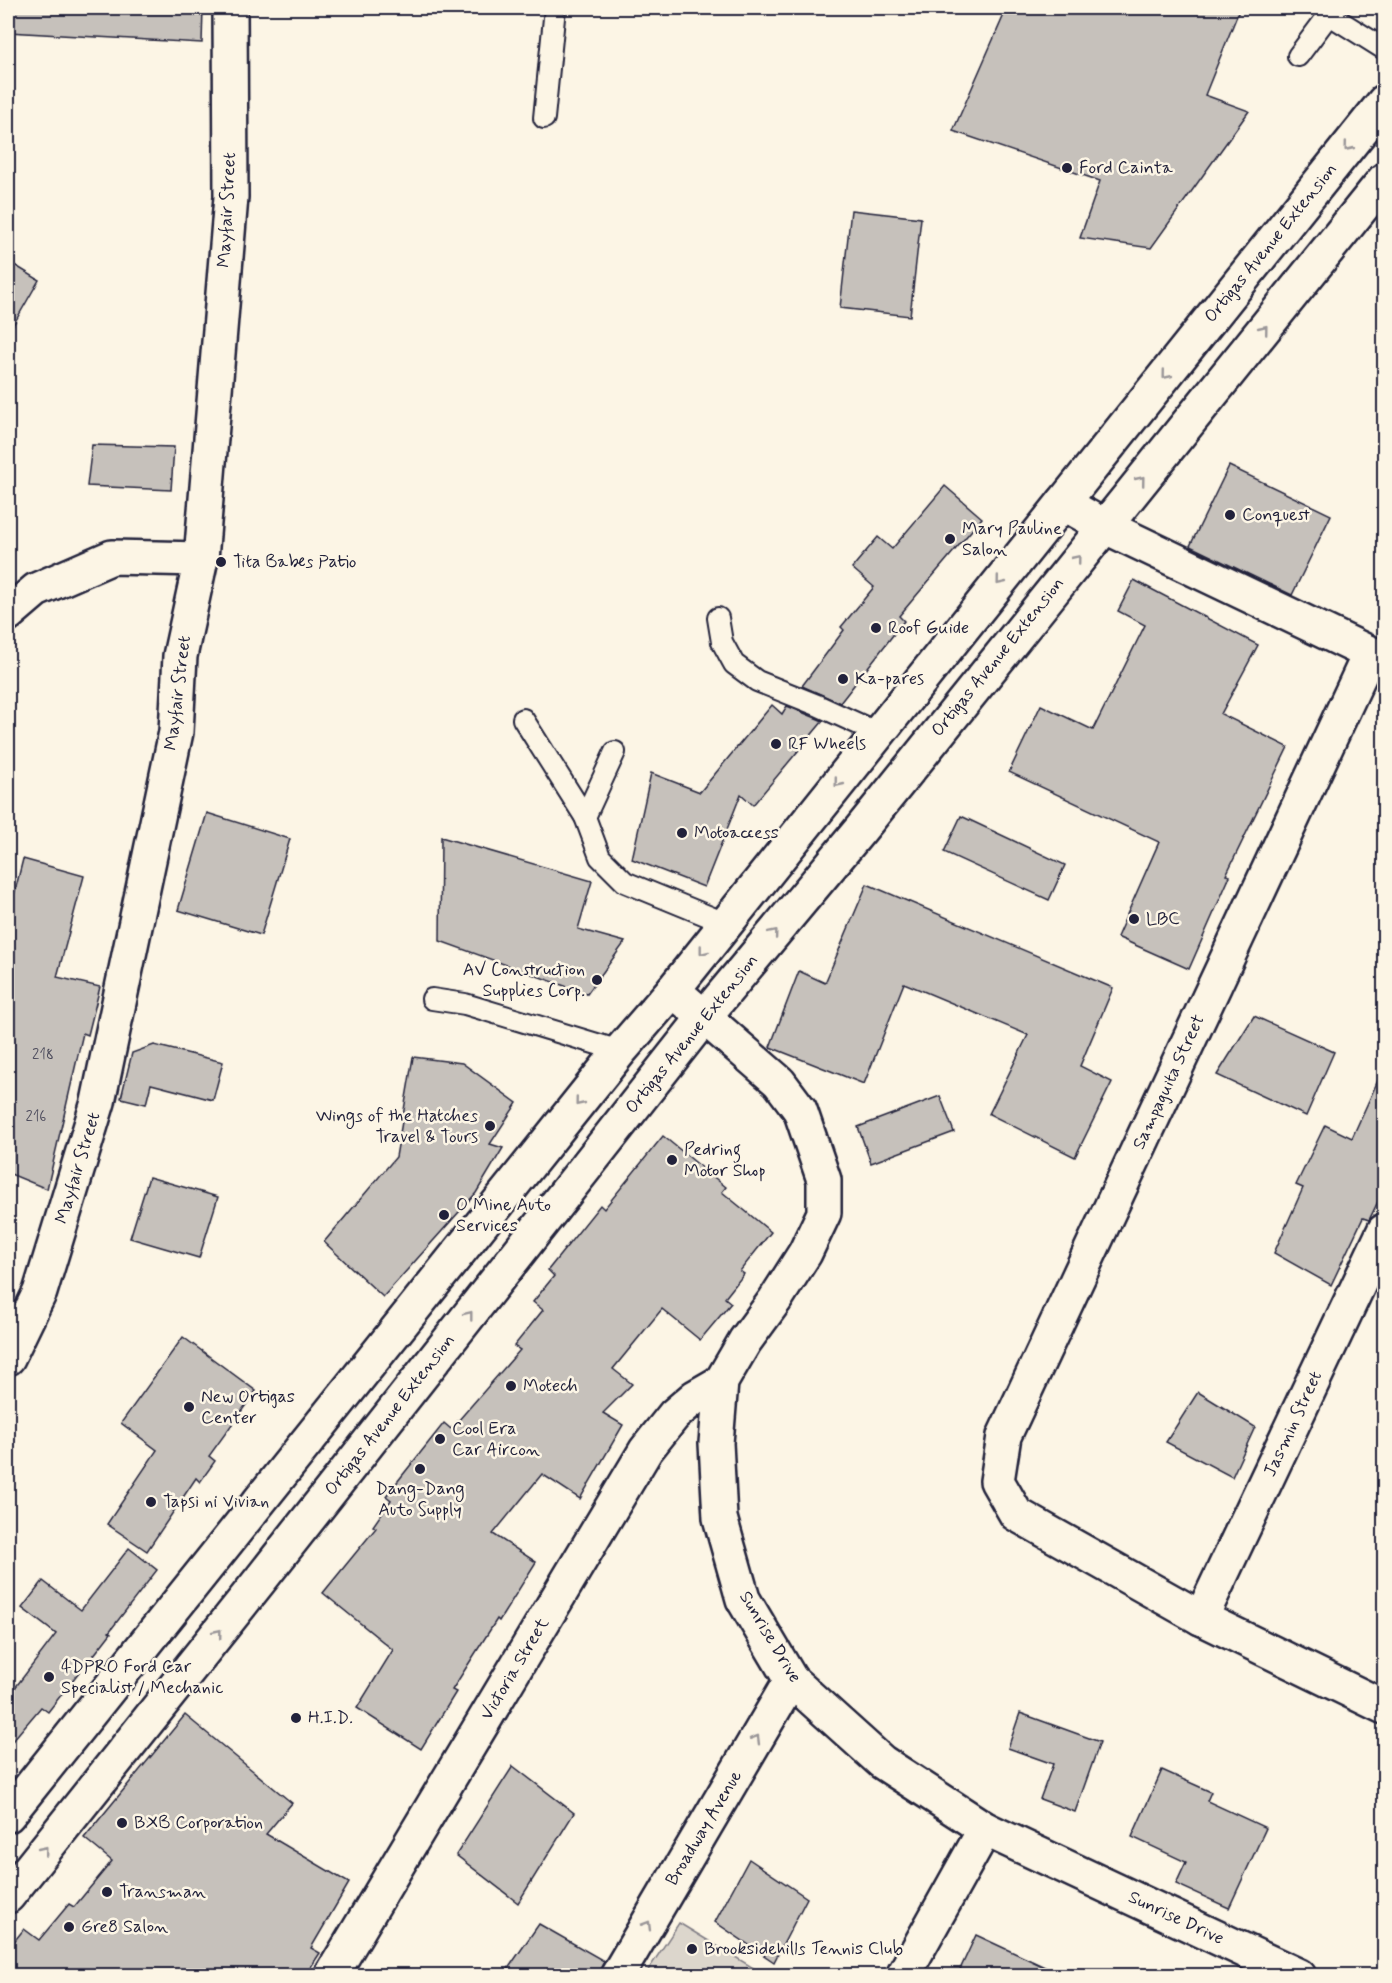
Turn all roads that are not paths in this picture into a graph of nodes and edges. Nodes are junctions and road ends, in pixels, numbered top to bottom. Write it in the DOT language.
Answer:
graph roads {
  1 [pos="230,8"];
  2 [pos="555,8"];
  3 [pos="1384,49"];
  4 [pos="1298,56"];
  5 [pos="1384,102"];
  6 [pos="544,118"];
  7 [pos="1384,180"];
  8 [pos="1063,503"];
  9 [pos="1104,526"];
  10 [pos="201,559"];
  11 [pos="8,614"];
  12 [pos="718,618"];
  13 [pos="1377,656"];
  14 [pos="523,719"];
  15 [pos="878,734"];
  16 [pos="615,752"];
  17 [pos="585,817"];
  18 [pos="725,923"];
  19 [pos="673,990"];
  20 [pos="432,999"];
  21 [pos="705,1016"];
  22 [pos="620,1051"];
  23 [pos="1384,1231"];
  24 [pos="8,1358"];
  25 [pos="721,1382"];
  26 [pos="222,1549"];
  27 [pos="261,1579"];
  28 [pos="1201,1618"];
  29 [pos="791,1680"];
  30 [pos="1384,1707"];
  31 [pos="8,1815"];
  32 [pos="985,1829"];
  33 [pos="8,1896"];
  34 [pos="331,1976"];
  35 [pos="617,1976"];
  36 [pos="903,1976"];
  37 [pos="1299,1976"];
  1 -- 10 [label="street, Mayfair Street"];
  2 -- 6 [label="lane"];
  3 -- 4 [label="lane"];
  5 -- 8 [label="street, Ortigas Avenue Extension, one-way"];
  9 -- 7 [label="street, Ortigas Avenue Extension, one-way"];
  8 -- 9 [label="street"];
  8 -- 15 [label="street, Ortigas Avenue Extension, one-way"];
  9 -- 13 [label="street"];
  21 -- 9 [label="street, Ortigas Avenue Extension, one-way"];
  10 -- 11 [label="street"];
  10 -- 24 [label="street, Mayfair Street"];
  12 -- 15 [label="lane"];
  13 -- 28 [label="street, Sampaguita Street"];
  14 -- 17 [label="lane"];
  15 -- 18 [label="street, Ortigas Avenue Extension, one-way"];
  16 -- 17 [label="lane"];
  17 -- 18 [label="lane"];
  18 -- 19 [label="street, Ortigas Avenue Extension, one-way"];
  19 -- 21 [label="street, Sunrise Drive"];
  19 -- 22 [label="street, Ortigas Avenue Extension"];
  20 -- 22 [label="lane"];
  21 -- 25 [label="street, Sunrise Drive"];
  27 -- 21 [label="street, Ortigas Avenue Extension, one-way"];
  22 -- 26 [label="street, Ortigas Avenue Extension, one-way"];
  23 -- 28 [label="street, Jasmin Street"];
  25 -- 29 [label="street, Sunrise Drive"];
  25 -- 34 [label="street, Victoria Street"];
  26 -- 27 [label="street"];
  26 -- 31 [label="street, Ortigas Avenue Extension"];
  33 -- 27 [label="street, Ortigas Avenue Extension, one-way"];
  28 -- 30 [label="street"];
  29 -- 32 [label="street, Sunrise Drive"];
  35 -- 29 [label="street, Broadway Avenue, one-way"];
  32 -- 36 [label="street"];
  32 -- 37 [label="street, Sunrise Drive"];
}
